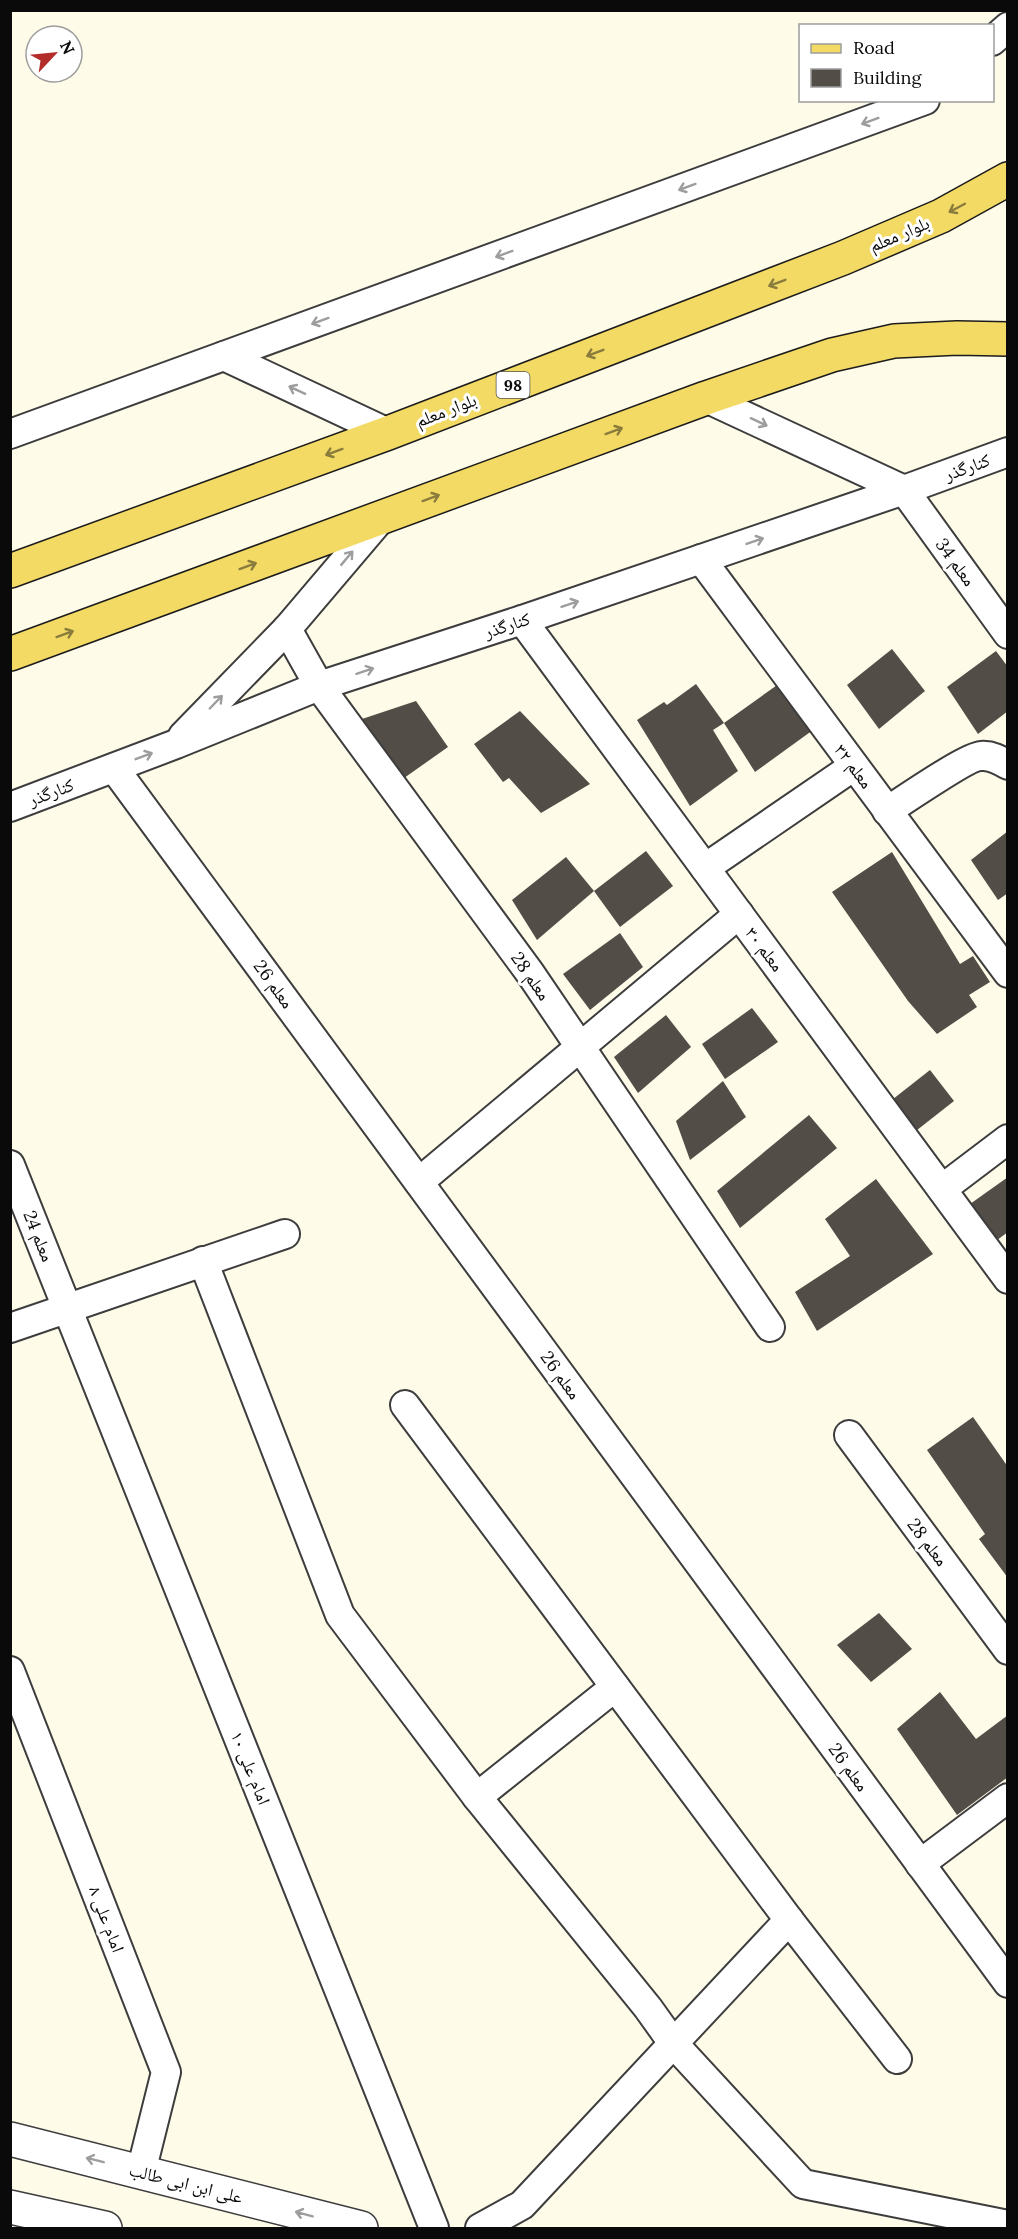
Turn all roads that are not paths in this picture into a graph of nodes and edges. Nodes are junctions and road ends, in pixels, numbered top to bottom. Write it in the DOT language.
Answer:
graph roads {
  1 [pos="1008,27"];
  2 [pos="994,40"];
  3 [pos="920,102"];
  4 [pos="1003,186"];
  5 [pos="1008,339"];
  6 [pos="224,356"];
  7 [pos="706,398"];
  8 [pos="388,432"];
  9 [pos="10,434"];
  10 [pos="1008,452"];
  11 [pos="904,490"];
  12 [pos="383,516"];
  13 [pos="701,559"];
  14 [pos="10,571"];
  15 [pos="522,620"];
  16 [pos="287,629"];
  17 [pos="1008,634"];
  18 [pos="10,654"];
  19 [pos="318,686"];
  20 [pos="176,744"];
  21 [pos="1008,765"];
  22 [pos="854,766"];
  23 [pos="114,768"];
  24 [pos="10,807"];
  25 [pos="888,811"];
  26 [pos="705,868"];
  27 [pos="739,914"];
  28 [pos="1008,973"];
  29 [pos="581,1048"];
  30 [pos="1008,1139"];
  31 [pos="10,1165"];
  32 [pos="419,1182"];
  33 [pos="942,1189"];
  34 [pos="285,1234"];
  35 [pos="203,1261"];
  36 [pos="1008,1279"];
  37 [pos="68,1308"];
  38 [pos="770,1327"];
  39 [pos="10,1328"];
  40 [pos="405,1405"];
  41 [pos="849,1435"];
  42 [pos="1008,1650"];
  43 [pos="10,1671"];
  44 [pos="615,1687"];
  45 [pos="477,1797"];
  46 [pos="1008,1798"];
  47 [pos="920,1864"];
  48 [pos="789,1920"];
  49 [pos="1008,1983"];
  50 [pos="673,2043"];
  51 [pos="897,2059"];
  52 [pos="10,2139"];
  53 [pos="141,2172"];
  54 [pos="10,2207"];
  55 [pos="1008,2225"];
  56 [pos="105,2229"];
  57 [pos="361,2229"];
  58 [pos="434,2229"];
  59 [pos="480,2229"];
  1 -- 2 [label="street"];
  3 -- 6 [label="street, one-way"];
  4 -- 8 [label="main road, بلوار معلم / 98, one-way"];
  5 -- 7 [label="main road"];
  8 -- 6 [label="street, one-way"];
  6 -- 9 [label="street"];
  7 -- 11 [label="street, one-way"];
  12 -- 7 [label="main road, one-way"];
  8 -- 14 [label="main road, بلوار معلم / 98, one-way"];
  10 -- 11 [label="street, کنارگذر"];
  13 -- 11 [label="street, کنارگذر, one-way"];
  11 -- 17 [label="street, معلم 34"];
  16 -- 12 [label="street, one-way"];
  18 -- 12 [label="main road, one-way"];
  15 -- 13 [label="street, کنارگذر, one-way"];
  13 -- 22 [label="street, معلم ۳۲"];
  19 -- 15 [label="street, کنارگذر, one-way"];
  15 -- 26 [label="street, معلم ۳۰"];
  16 -- 19 [label="street, معلم 28"];
  20 -- 16 [label="street, one-way"];
  19 -- 20 [label="street, کنارگذر"];
  19 -- 29 [label="street, معلم 28"];
  23 -- 20 [label="street, کنارگذر, one-way"];
  21 -- 25 [label="street"];
  22 -- 25 [label="street, معلم ۳۲"];
  22 -- 26 [label="street"];
  23 -- 24 [label="street, کنارگذر"];
  23 -- 32 [label="street, معلم 26"];
  25 -- 28 [label="street, معلم ۳۲"];
  26 -- 27 [label="street, معلم ۳۰"];
  27 -- 29 [label="street"];
  27 -- 33 [label="street, معلم ۳۰"];
  29 -- 32 [label="street"];
  29 -- 38 [label="street, معلم 28"];
  30 -- 33 [label="street"];
  31 -- 37 [label="street, معلم 24"];
  32 -- 47 [label="street, معلم 26"];
  33 -- 36 [label="street, معلم ۳۰"];
  34 -- 35 [label="street"];
  35 -- 37 [label="street"];
  35 -- 45 [label="street"];
  37 -- 39 [label="street"];
  37 -- 58 [label="street, امام علی ۱۰"];
  40 -- 44 [label="street"];
  41 -- 42 [label="street, معلم 28"];
  43 -- 53 [label="street, امام علی ۸"];
  44 -- 45 [label="street"];
  44 -- 48 [label="street"];
  45 -- 50 [label="street"];
  46 -- 47 [label="street"];
  47 -- 49 [label="street, معلم 26"];
  48 -- 50 [label="street"];
  48 -- 51 [label="street"];
  50 -- 55 [label="street"];
  50 -- 59 [label="street"];
  53 -- 52 [label="street, علی ابن ابی طالب, one-way"];
  57 -- 53 [label="street, علی ابن ابی طالب, one-way"];
  54 -- 56 [label="street"];
}
